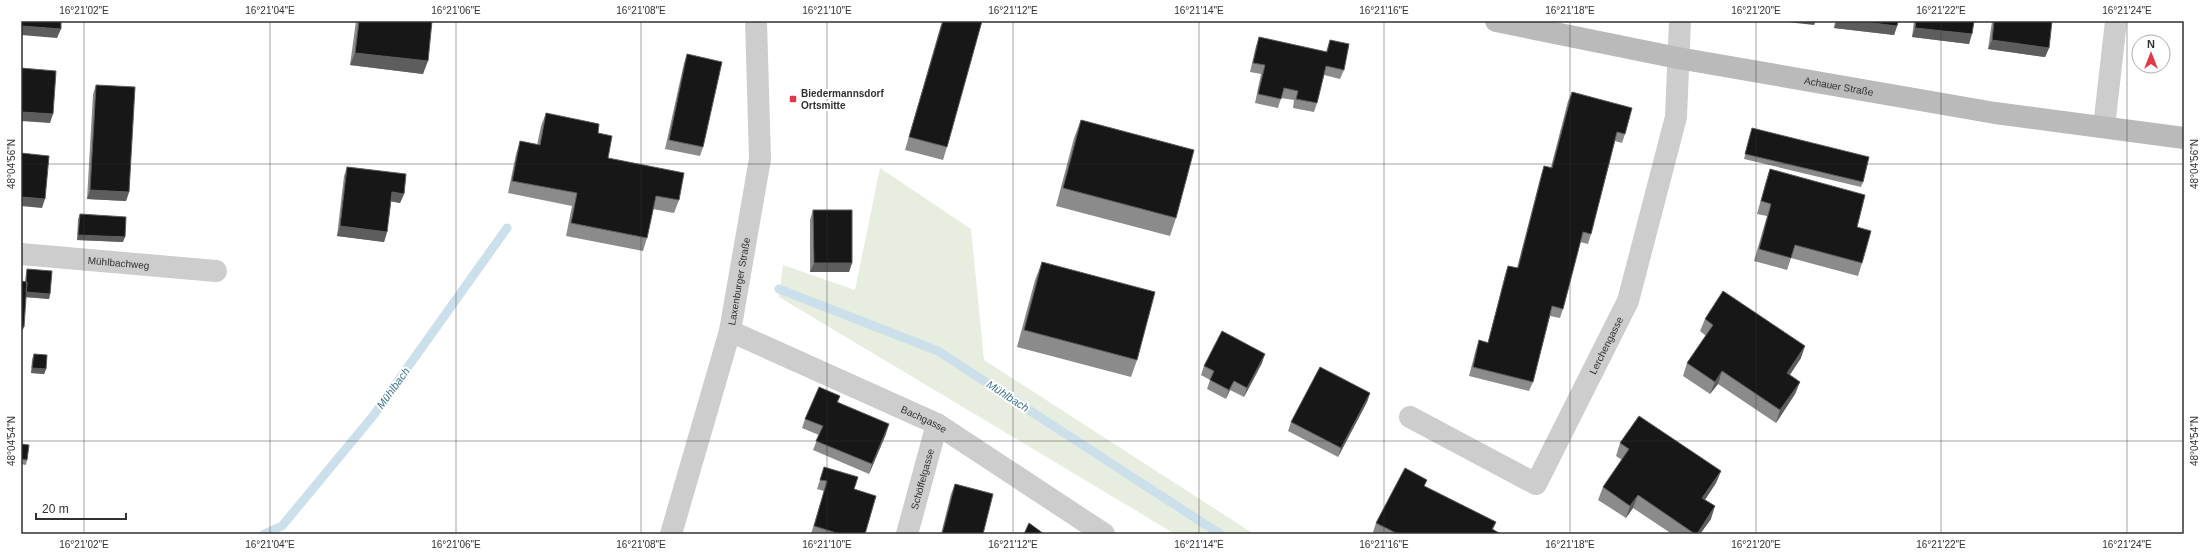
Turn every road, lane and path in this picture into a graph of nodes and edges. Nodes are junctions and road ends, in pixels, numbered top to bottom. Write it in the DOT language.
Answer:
graph roads {
  1 [pos="756,21"];
  2 [pos="1496,21"];
  3 [pos="1680,21"];
  4 [pos="2116,21"];
  5 [pos="1678,58"];
  6 [pos="2104,127"];
  7 [pos="2184,138"];
  8 [pos="21,254"];
  9 [pos="216,272"];
  10 [pos="730,331"];
  11 [pos="1410,417"];
  12 [pos="937,424"];
  13 [pos="671,534"];
  14 [pos="907,534"];
  15 [pos="1104,534"];
  1 -- 10 [label="street, Laxenburger Straße"];
  2 -- 5 [label="street, Achauer Straße"];
  3 -- 5 [label="street"];
  4 -- 6 [label="street"];
  5 -- 6 [label="street, Achauer Straße"];
  5 -- 11 [label="street, Lerchengasse"];
  6 -- 7 [label="street, Achauer Straße"];
  8 -- 9 [label="street, Mühlbachweg"];
  10 -- 12 [label="street, Bachgasse"];
  10 -- 13 [label="street, Laxenburger Straße"];
  12 -- 14 [label="street, Schöffelgasse"];
  12 -- 15 [label="street, Bachgasse"];
}
